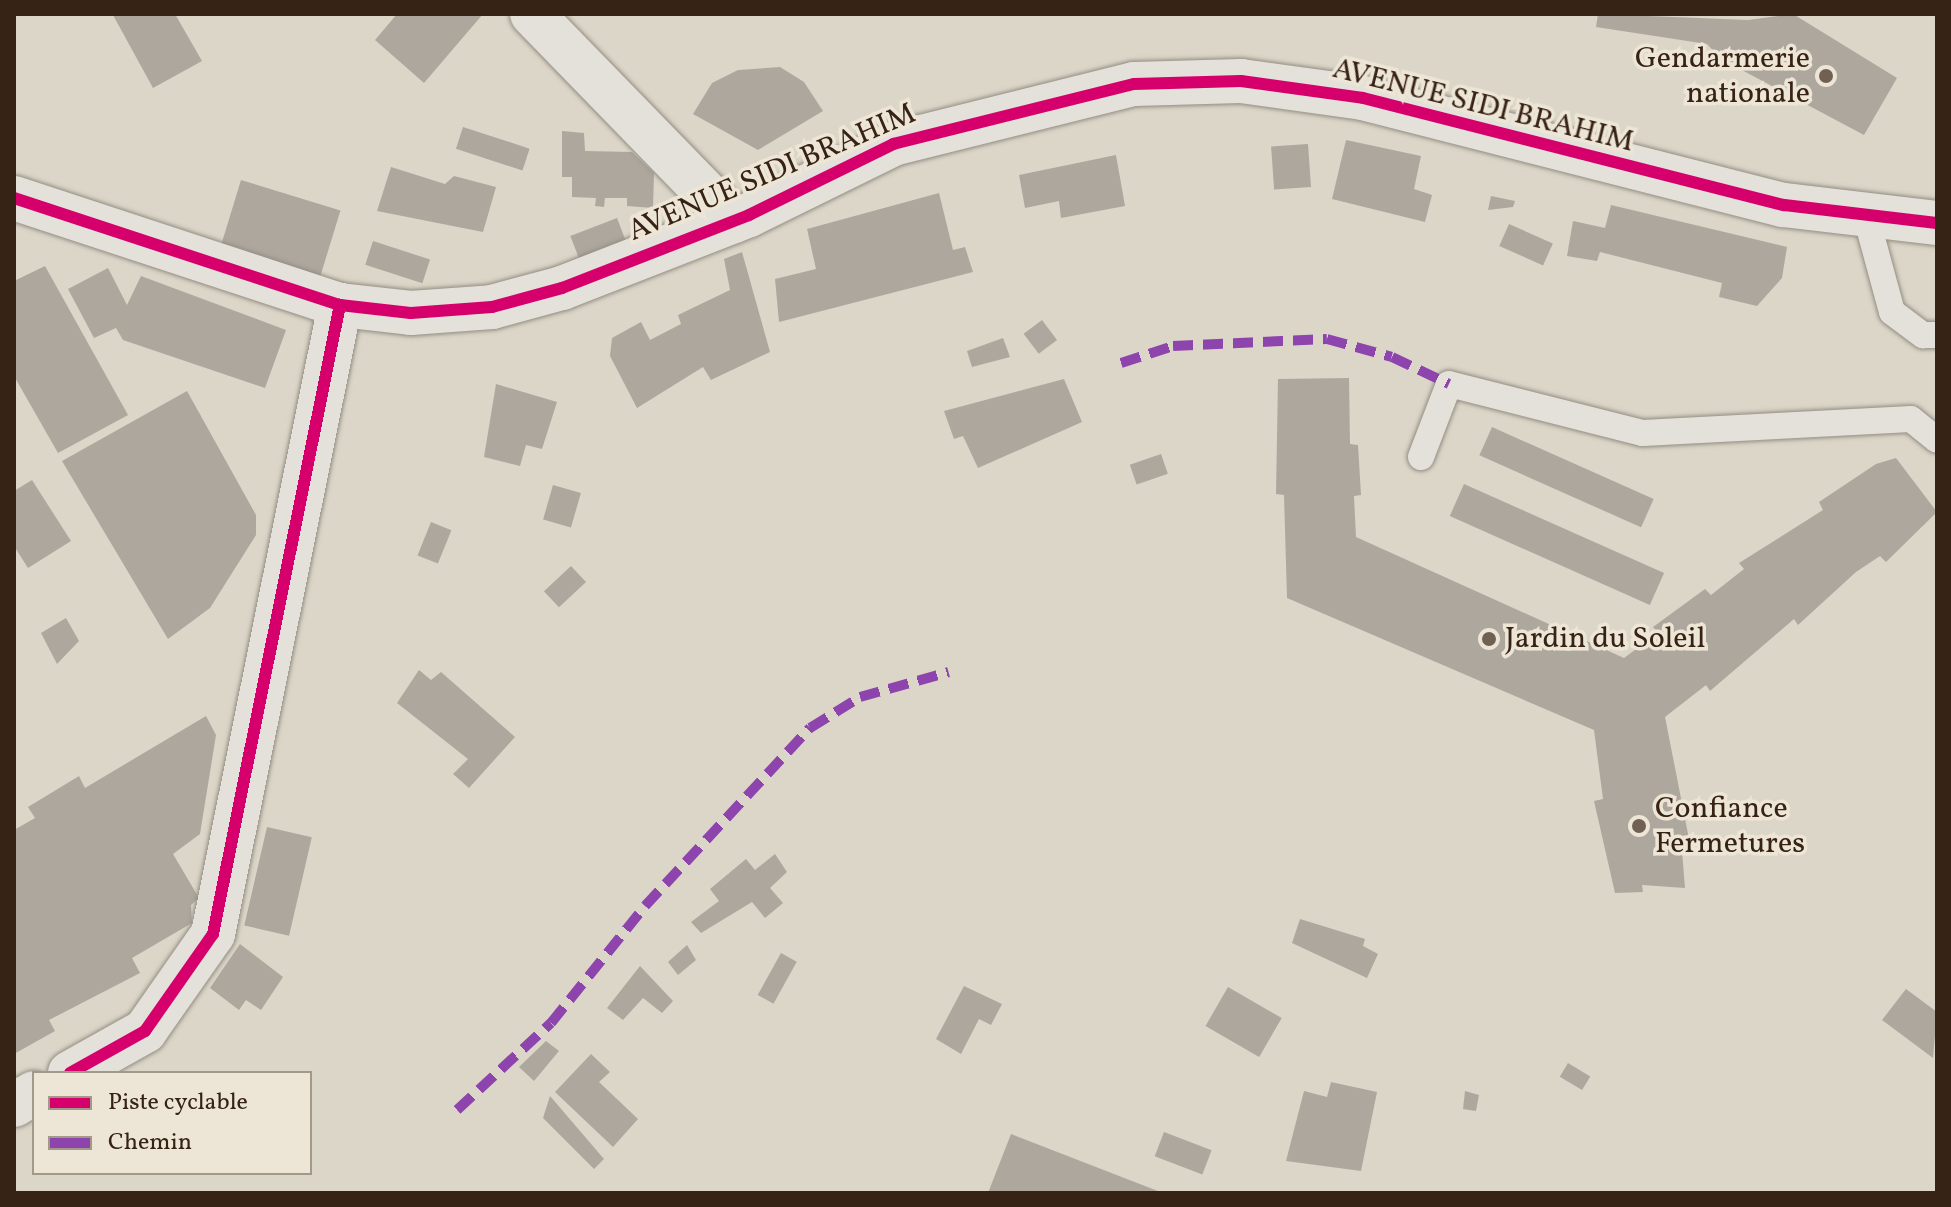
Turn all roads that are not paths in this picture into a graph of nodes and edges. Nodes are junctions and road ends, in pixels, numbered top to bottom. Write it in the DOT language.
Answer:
graph roads {
  1 [pos="532,14"];
  2 [pos="14,198"];
  3 [pos="1867,220"];
  4 [pos="733,221"];
  5 [pos="1937,223"];
  6 [pos="340,305"];
  7 [pos="1937,335"];
  8 [pos="1937,440"];
  9 [pos="1421,457"];
  10 [pos="74,1071"];
  11 [pos="32,1094"];
  12 [pos="14,1105"];
  1 -- 4 [label="street"];
  2 -- 6 [label="street, AVENUE SIDI BRAHIM"];
  3 -- 4 [label="street, AVENUE SIDI BRAHIM"];
  3 -- 5 [label="street, AVENUE SIDI BRAHIM"];
  3 -- 7 [label="lane"];
  4 -- 6 [label="street, AVENUE SIDI BRAHIM"];
  6 -- 10 [label="street"];
  8 -- 9 [label="lane"];
  11 -- 12 [label="street"];
}
